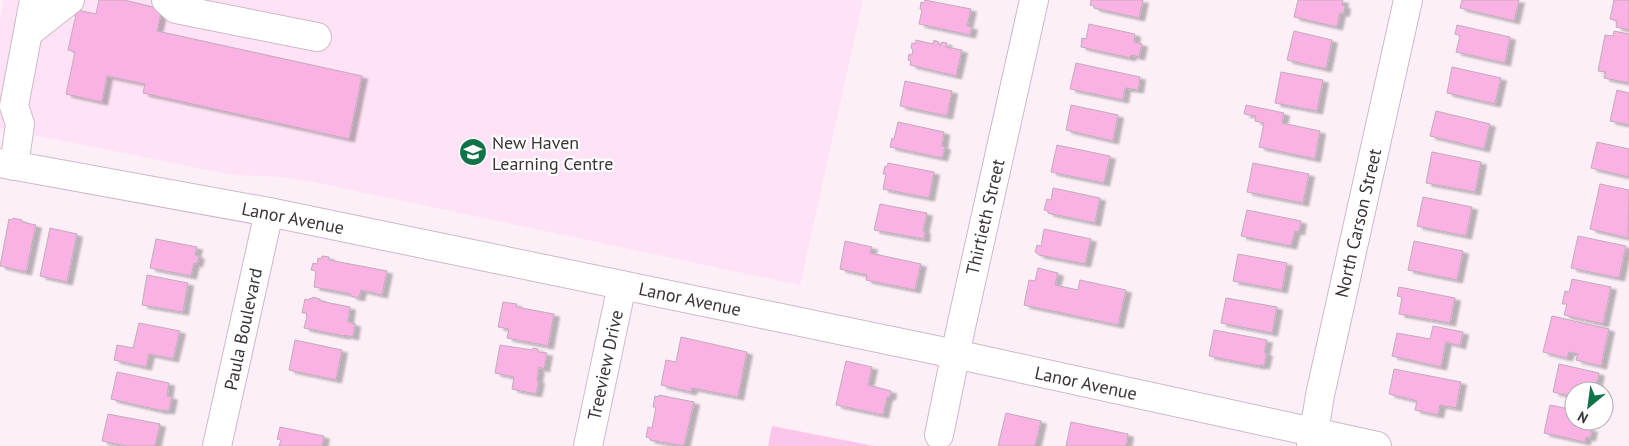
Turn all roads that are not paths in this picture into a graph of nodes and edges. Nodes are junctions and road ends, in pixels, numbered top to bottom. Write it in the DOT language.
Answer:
graph roads {
  1 [pos="34,0"];
  2 [pos="70,0"];
  3 [pos="166,0"];
  4 [pos="1034,0"];
  5 [pos="1408,0"];
  6 [pos="28,33"];
  7 [pos="317,37"];
  8 [pos="7,165"];
  9 [pos="269,212"];
  10 [pos="622,285"];
  11 [pos="955,354"];
  12 [pos="939,435"];
  13 [pos="1313,439"];
  14 [pos="217,446"];
  15 [pos="588,446"];
  16 [pos="1377,446"];
  1 -- 6 [label="street"];
  2 -- 6 [label="street"];
  3 -- 7 [label="street"];
  4 -- 11 [label="street, Thirtieth Street"];
  5 -- 13 [label="street, North Carson Street"];
  6 -- 8 [label="street"];
  8 -- 9 [label="street, Lanor Avenue"];
  9 -- 10 [label="street, Lanor Avenue"];
  9 -- 14 [label="street, Paula Boulevard"];
  10 -- 11 [label="street, Lanor Avenue"];
  10 -- 15 [label="street, Treeview Drive"];
  11 -- 12 [label="street, Thirtieth Street"];
  11 -- 13 [label="street, Lanor Avenue"];
  13 -- 16 [label="street, Lanor Avenue"];
}
